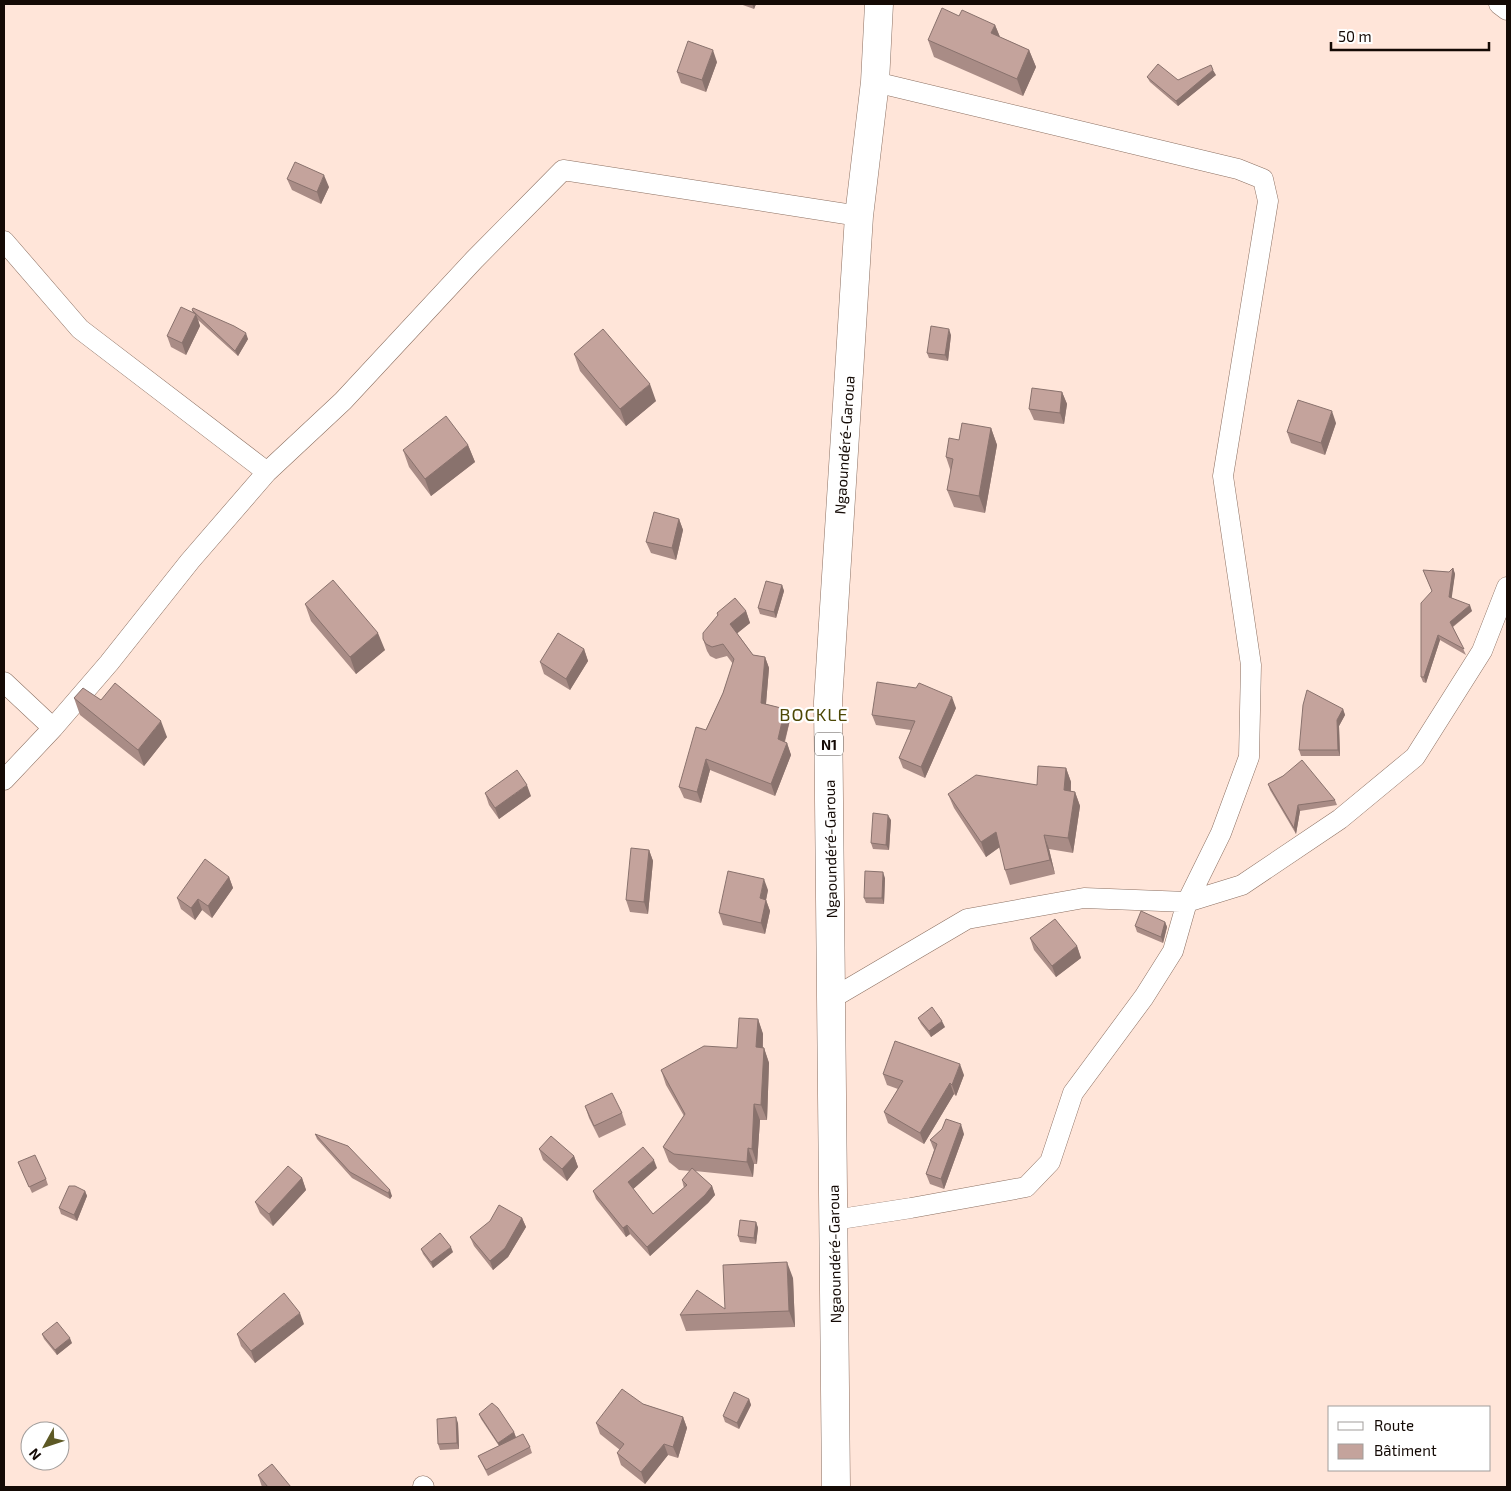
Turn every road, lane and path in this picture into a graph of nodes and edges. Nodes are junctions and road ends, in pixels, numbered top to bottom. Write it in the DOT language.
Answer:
graph roads {
  1 [pos="879,4"];
  2 [pos="1499,4"];
  3 [pos="1507,10"];
  4 [pos="875,82"];
  5 [pos="858,216"];
  6 [pos="4,241"];
  7 [pos="267,472"];
  8 [pos="1507,587"];
  9 [pos="4,682"];
  10 [pos="53,728"];
  11 [pos="4,780"];
  12 [pos="1187,902"];
  13 [pos="832,999"];
  14 [pos="834,1220"];
  15 [pos="836,1487"];
  1 -- 4 [label="highway, Ngaoundéré-Garoua / N1"];
  2 -- 3 [label="street"];
  4 -- 5 [label="highway, Ngaoundéré-Garoua / N1"];
  4 -- 12 [label="street"];
  5 -- 7 [label="street"];
  5 -- 13 [label="highway, Ngaoundéré-Garoua / N1"];
  6 -- 7 [label="street"];
  7 -- 10 [label="street"];
  8 -- 12 [label="street"];
  9 -- 10 [label="street"];
  10 -- 11 [label="street"];
  12 -- 13 [label="street"];
  12 -- 14 [label="street"];
  13 -- 14 [label="highway, Ngaoundéré-Garoua / N1"];
  14 -- 15 [label="highway, Ngaoundéré-Garoua / N1"];
}
